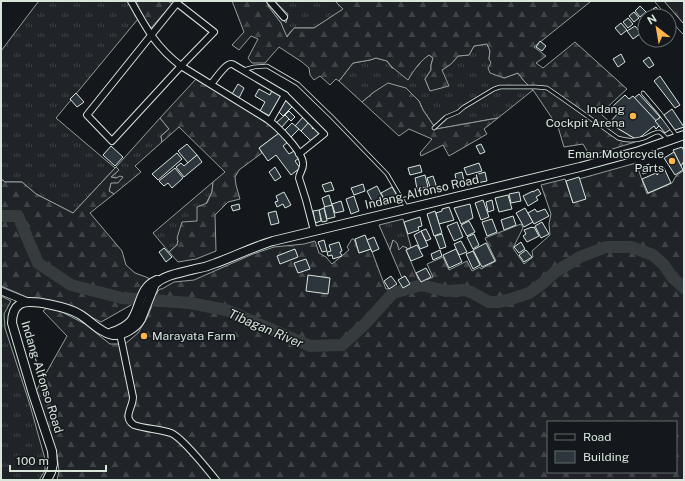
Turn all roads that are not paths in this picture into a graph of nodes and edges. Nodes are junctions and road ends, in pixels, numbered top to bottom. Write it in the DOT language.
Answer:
graph roads {
  1 [pos="131,1"];
  2 [pos="270,1"];
  3 [pos="659,1"];
  4 [pos="284,17"];
  5 [pos="684,30"];
  6 [pos="150,35"];
  7 [pos="181,66"];
  8 [pos="243,70"];
  9 [pos="211,84"];
  10 [pos="643,93"];
  11 [pos="285,95"];
  12 [pos="270,121"];
  13 [pos="434,128"];
  14 [pos="681,136"];
  15 [pos="668,141"];
  16 [pos="299,154"];
  17 [pos="406,208"];
  18 [pos="314,230"];
  19 [pos="1,291"];
  20 [pos="28,302"];
  21 [pos="138,315"];
  22 [pos="106,333"];
  23 [pos="120,334"];
  24 [pos="47,480"];
  25 [pos="216,480"];
  1 -- 6 [label="street"];
  2 -- 4 [label="street"];
  3 -- 5 [label="street"];
  6 -- 7 [label="street"];
  6 -- 7 [label="street"];
  6 -- 7 [label="street"];
  7 -- 9 [label="street"];
  8 -- 9 [label="street"];
  8 -- 11 [label="street"];
  8 -- 17 [label="lane"];
  9 -- 12 [label="street"];
  10 -- 14 [label="lane"];
  11 -- 12 [label="street"];
  11 -- 16 [label="street"];
  12 -- 16 [label="street"];
  13 -- 15 [label="lane"];
  14 -- 15 [label="main road, Indang-Alfonso Road"];
  15 -- 17 [label="main road, Indang-Alfonso Road"];
  16 -- 18 [label="street"];
  17 -- 18 [label="main road, Indang-Alfonso Road"];
  18 -- 21 [label="main road, Indang-Alfonso Road"];
  19 -- 20 [label="street"];
  20 -- 22 [label="main road, Indang-Alfonso Road"];
  20 -- 24 [label="main road, Indang-Alfonso Road"];
  21 -- 22 [label="main road, Indang-Alfonso Road"];
  21 -- 23 [label="main road, Indang-Alfonso Road"];
  22 -- 23 [label="main road"];
  23 -- 25 [label="street"];
}
